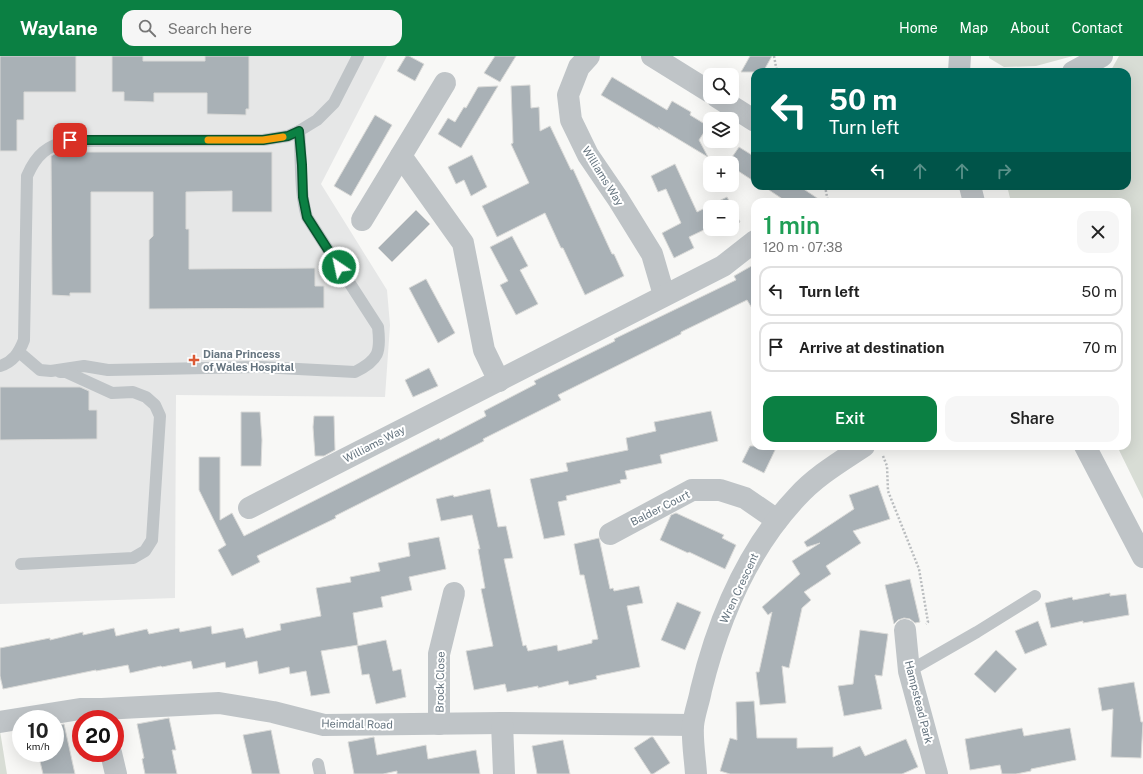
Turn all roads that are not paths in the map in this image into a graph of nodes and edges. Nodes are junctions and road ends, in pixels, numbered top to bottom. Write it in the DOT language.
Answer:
graph roads {
  1 [pos="358,56"];
  2 [pos="589,56"];
  3 [pos="652,56"];
  4 [pos="960,56"];
  5 [pos="1102,56"];
  6 [pos="958,68"];
  7 [pos="1080,68"];
  8 [pos="445,83"];
  9 [pos="703,88"];
  10 [pos="728,104"];
  11 [pos="751,118"];
  12 [pos="299,131"];
  13 [pos="401,156"];
  14 [pos="362,220"];
  15 [pos="751,244"];
  16 [pos="664,295"];
  17 [pos="19,352"];
  18 [pos="0,366"];
  19 [pos="51,372"];
  20 [pos="499,381"];
  21 [pos="871,450"];
  22 [pos="1087,450"];
  23 [pos="249,508"];
  24 [pos="777,520"];
  25 [pos="610,534"];
  26 [pos="1143,557"];
  27 [pos="22,564"];
  28 [pos="454,593"];
  29 [pos="1035,596"];
  30 [pos="905,634"];
  31 [pos="909,671"];
  32 [pos="72,710"];
  33 [pos="74,710"];
  34 [pos="85,710"];
  35 [pos="124,712"];
  36 [pos="0,722"];
  37 [pos="502,723"];
  38 [pos="439,724"];
  39 [pos="693,725"];
  40 [pos="113,762"];
  41 [pos="116,774"];
  42 [pos="504,774"];
  43 [pos="696,774"];
  44 [pos="937,774"];
  1 -- 12 [label="lane"];
  2 -- 16 [label="street, Williams Way"];
  3 -- 9 [label="street"];
  4 -- 6 [label="street"];
  5 -- 7 [label="street"];
  8 -- 13 [label="street"];
  10 -- 11 [label="street"];
  12 -- 17 [label="lane"];
  12 -- 19 [label="lane"];
  13 -- 14 [label="street"];
  13 -- 20 [label="street"];
  15 -- 16 [label="street, Williams Way"];
  16 -- 20 [label="street, Williams Way"];
  17 -- 18 [label="lane"];
  17 -- 19 [label="lane"];
  19 -- 27 [label="lane"];
  20 -- 23 [label="street, Williams Way"];
  21 -- 24 [label="street, Wren Crescent"];
  22 -- 26 [label="street"];
  24 -- 25 [label="street, Balder Court"];
  24 -- 39 [label="street, Wren Crescent"];
  28 -- 38 [label="street, Brock Close"];
  29 -- 31 [label="lane"];
  30 -- 31 [label="street, Hampstead Park"];
  31 -- 44 [label="street, Hampstead Park"];
  32 -- 36 [label="street, Heimdal Road"];
  33 -- 34 [label="street, Heimdal Road"];
  35 -- 38 [label="street, Heimdal Road"];
  37 -- 38 [label="street, Heimdal Road"];
  37 -- 39 [label="street, Heimdal Road"];
  37 -- 42 [label="street"];
  39 -- 43 [label="street, Wren Crescent"];
  40 -- 41 [label="street"];
}
